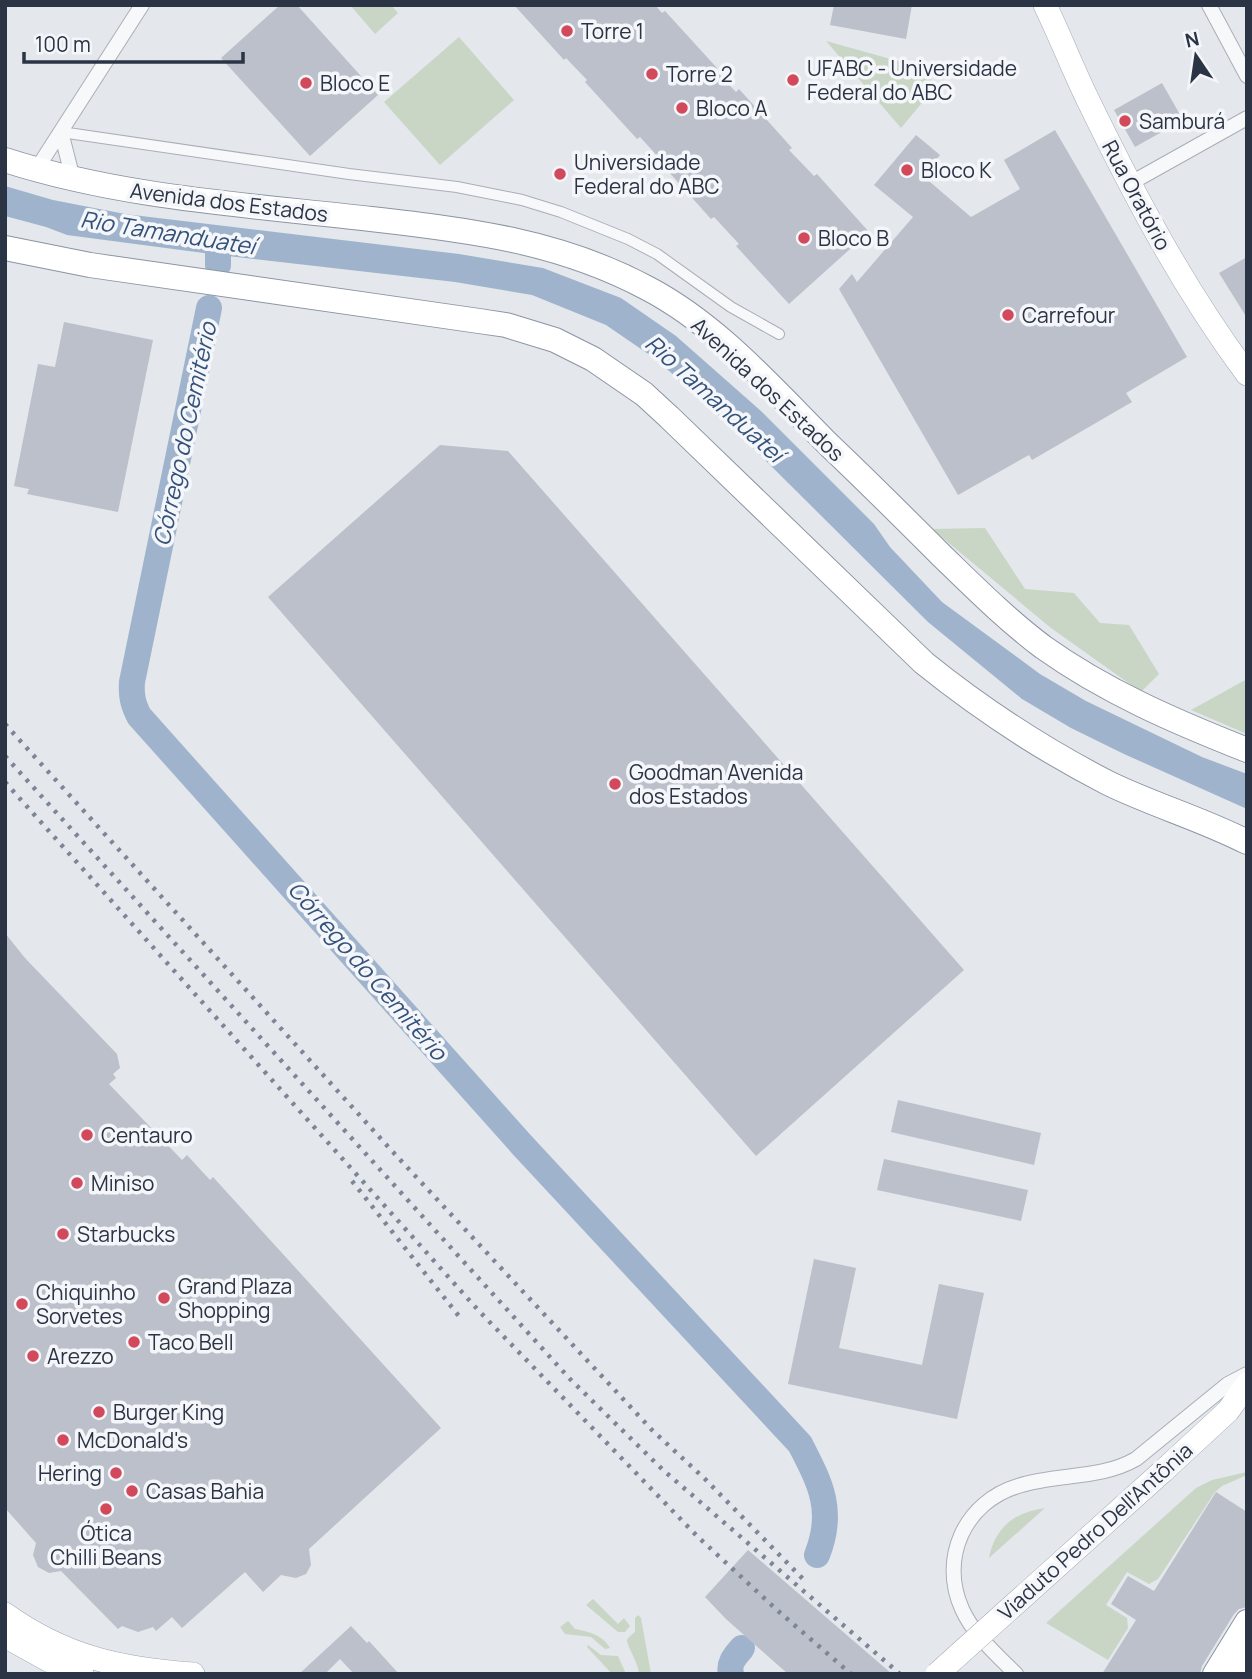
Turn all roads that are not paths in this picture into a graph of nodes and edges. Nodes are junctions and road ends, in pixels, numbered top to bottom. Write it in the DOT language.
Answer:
graph roads {
  1 [pos="142,5"];
  2 [pos="1045,5"];
  3 [pos="1209,5"];
  4 [pos="1247,76"];
  5 [pos="1247,118"];
  6 [pos="61,132"];
  7 [pos="5,160"];
  8 [pos="36,170"];
  9 [pos="73,179"];
  10 [pos="1129,184"];
  11 [pos="5,248"];
  12 [pos="779,334"];
  13 [pos="1247,374"];
  14 [pos="1247,750"];
  15 [pos="1247,842"];
  16 [pos="1247,1374"];
  17 [pos="1247,1384"];
  18 [pos="5,1614"];
  19 [pos="1247,1622"];
  20 [pos="5,1636"];
  21 [pos="1247,1656"];
  22 [pos="82,1674"];
  23 [pos="193,1674"];
  24 [pos="937,1674"];
  25 [pos="1016,1674"];
  26 [pos="1215,1674"];
  27 [pos="1236,1674"];
  1 -- 6 [label="street"];
  2 -- 10 [label="main road, Rua Oratório"];
  3 -- 4 [label="street"];
  5 -- 10 [label="street"];
  6 -- 8 [label="street"];
  6 -- 9 [label="street"];
  6 -- 12 [label="street"];
  7 -- 8 [label="highway, Avenida dos Estados"];
  8 -- 9 [label="highway, Avenida dos Estados"];
  9 -- 14 [label="highway, Avenida dos Estados"];
  10 -- 13 [label="main road, Rua Oratório"];
  11 -- 15 [label="highway"];
  16 -- 25 [label="street"];
  17 -- 24 [label="main road, Viaduto Pedro Dell'Antônia, bridge"];
  18 -- 23 [label="main road"];
  19 -- 26 [label="highway"];
  20 -- 22 [label="main road"];
  21 -- 27 [label="highway"];
}
